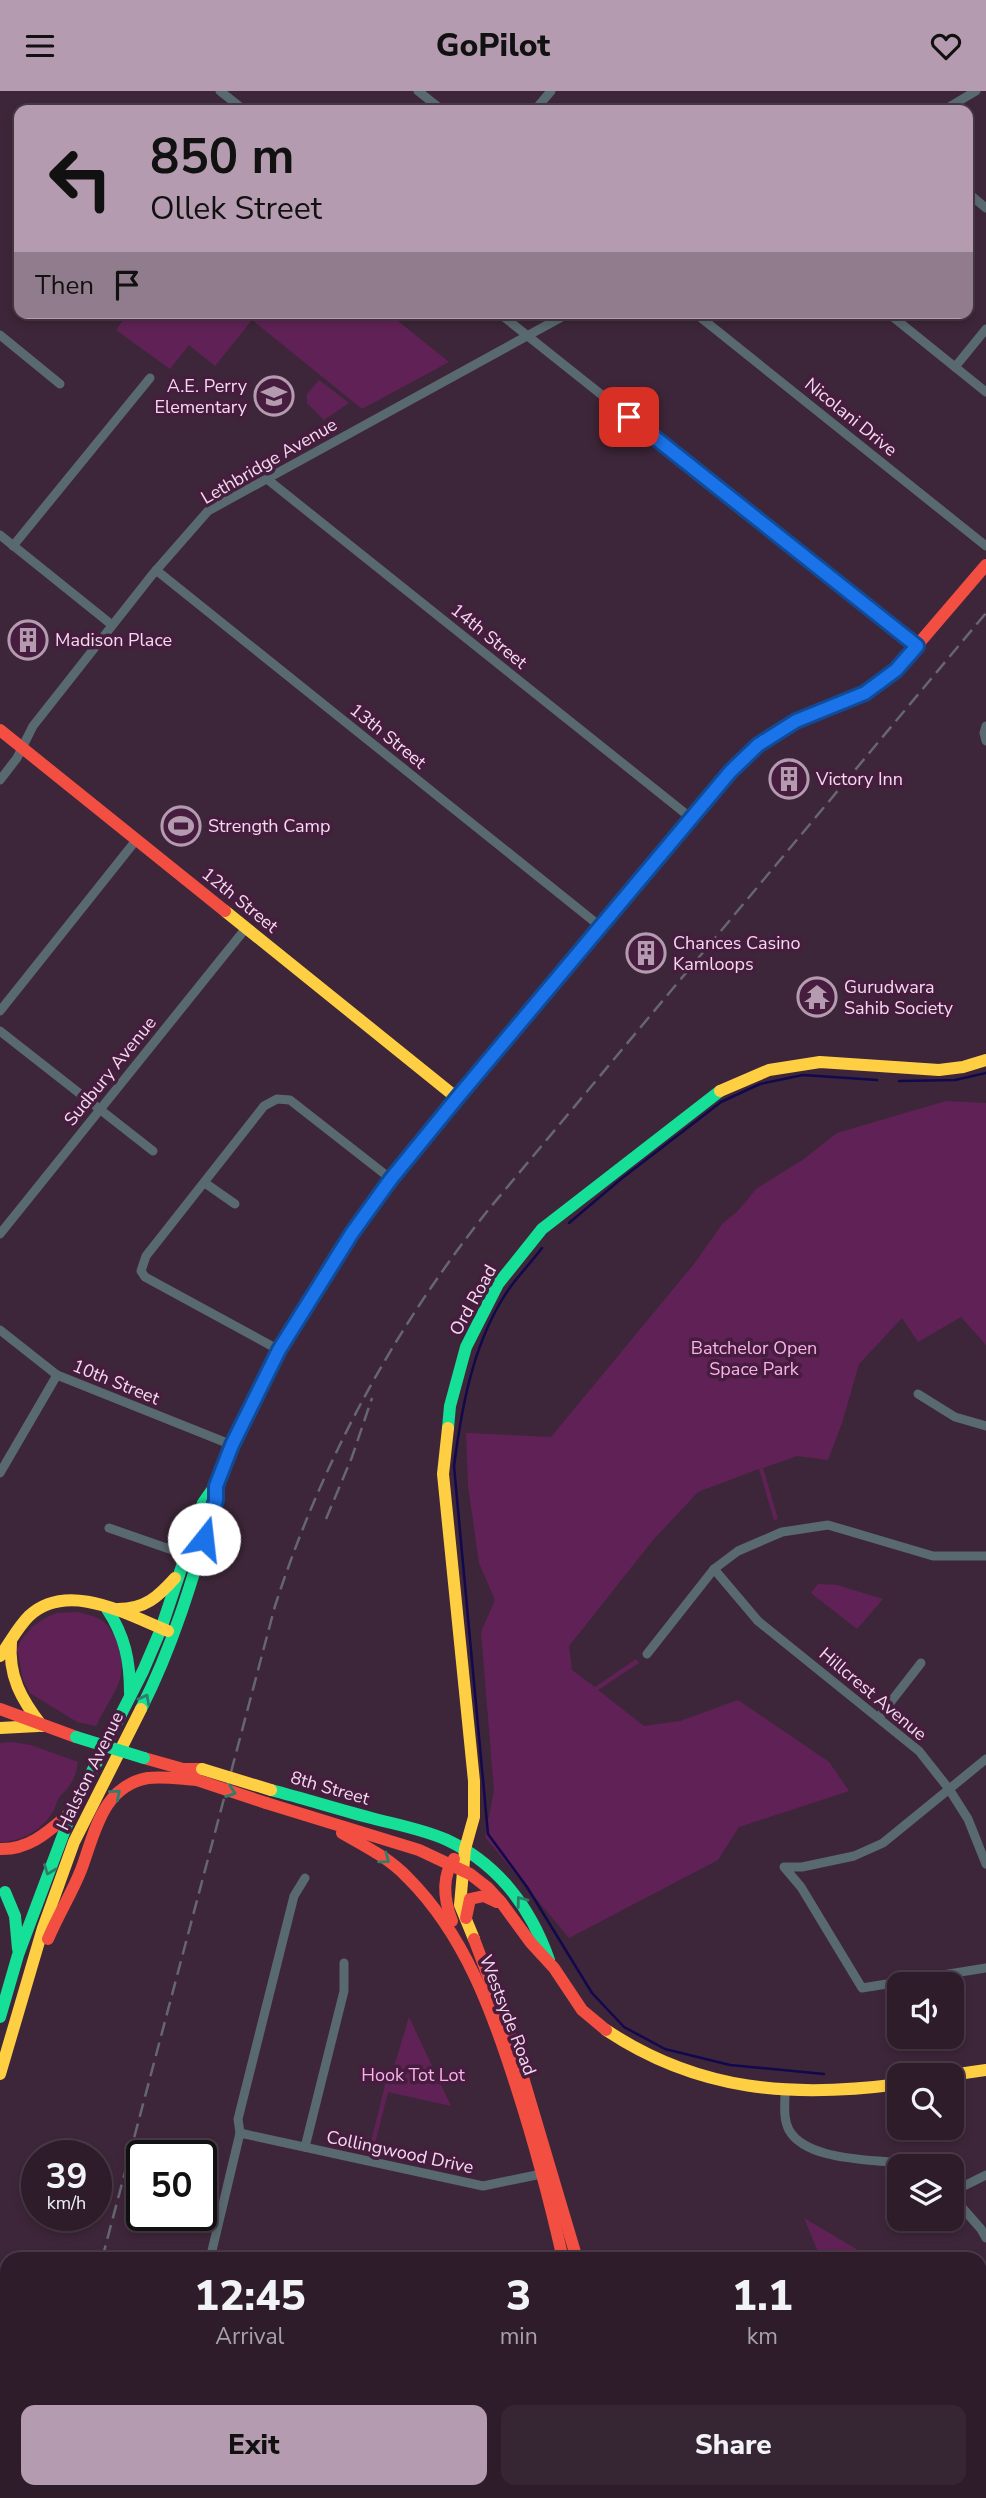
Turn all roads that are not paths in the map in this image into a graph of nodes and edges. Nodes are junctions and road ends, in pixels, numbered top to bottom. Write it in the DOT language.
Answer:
graph roads {
  1 [pos="220,91"];
  2 [pos="418,91"];
  3 [pos="551,91"];
  4 [pos="976,91"];
  5 [pos="238,105"];
  6 [pos="436,105"];
  7 [pos="539,105"];
  8 [pos="952,105"];
  9 [pos="507,319"];
  10 [pos="558,319"];
  11 [pos="702,319"];
  12 [pos="895,319"];
  13 [pos="986,329"];
  14 [pos="527,335"];
  15 [pos="2,341"];
  16 [pos="955,367"];
  17 [pos="150,378"];
  18 [pos="60,383"];
  19 [pos="986,392"];
  20 [pos="267,479"];
  21 [pos="0,535"];
  22 [pos="13,546"];
  23 [pos="986,546"];
  24 [pos="986,565"];
  25 [pos="156,570"];
  26 [pos="112,625"];
  27 [pos="917,646"];
  28 [pos="986,726"];
  29 [pos="0,730"];
  30 [pos="986,741"];
  31 [pos="22,747"];
  32 [pos="0,780"];
  33 [pos="691,818"];
  34 [pos="136,839"];
  35 [pos="601,927"];
  36 [pos="246,928"];
  37 [pos="0,1011"];
  38 [pos="0,1031"];
  39 [pos="986,1060"];
  40 [pos="457,1098"];
  41 [pos="100,1109"];
  42 [pos="153,1151"];
  43 [pos="391,1179"];
  44 [pos="205,1183"];
  45 [pos="235,1204"];
  46 [pos="0,1234"];
  47 [pos="0,1329"];
  48 [pos="279,1350"];
  49 [pos="57,1375"];
  50 [pos="918,1394"];
  51 [pos="986,1426"];
  52 [pos="232,1445"];
  53 [pos="0,1473"];
  54 [pos="109,1528"];
  55 [pos="986,1556"];
  56 [pos="192,1557"];
  57 [pos="714,1569"];
  58 [pos="180,1573"];
  59 [pos="107,1608"];
  60 [pos="161,1629"];
  61 [pos="175,1634"];
  62 [pos="11,1641"];
  63 [pos="647,1654"];
  64 [pos="0,1656"];
  65 [pos="921,1663"];
  66 [pos="130,1697"];
  67 [pos="0,1709"];
  68 [pos="879,1717"];
  69 [pos="41,1726"];
  70 [pos="0,1728"];
  71 [pos="986,1759"];
  72 [pos="200,1774"];
  73 [pos="949,1789"];
  74 [pos="72,1811"];
  75 [pos="303,1816"];
  76 [pos="0,1849"];
  77 [pos="465,1849"];
  78 [pos="450,1863"];
  79 [pos="986,1864"];
  80 [pos="464,1871"];
  81 [pos="304,1878"];
  82 [pos="2,1889"];
  83 [pos="507,1909"];
  84 [pos="33,1912"];
  85 [pos="47,1917"];
  86 [pos="467,1925"];
  87 [pos="466,1954"];
  88 [pos="18,1955"];
  89 [pos="550,1962"];
  90 [pos="344,1963"];
  91 [pos="986,1968"];
  92 [pos="22,1997"];
  93 [pos="0,2017"];
  94 [pos="986,2070"];
  95 [pos="964,2073"];
  96 [pos="0,2074"];
  97 [pos="887,2086"];
  98 [pos="786,2092"];
  99 [pos="240,2133"];
  100 [pos="305,2147"];
  101 [pos="887,2163"];
  102 [pos="548,2172"];
  103 [pos="986,2175"];
  104 [pos="964,2187"];
  105 [pos="964,2208"];
  106 [pos="986,2238"];
  107 [pos="211,2252"];
  108 [pos="562,2252"];
  109 [pos="575,2252"];
  1 -- 5 [label="street"];
  2 -- 6 [label="street"];
  3 -- 7 [label="street"];
  4 -- 8 [label="street"];
  9 -- 14 [label="street"];
  10 -- 14 [label="street, Lethbridge Avenue"];
  11 -- 23 [label="street, Nicolani Drive"];
  12 -- 16 [label="street"];
  13 -- 16 [label="street"];
  14 -- 20 [label="street, Lethbridge Avenue"];
  14 -- 27 [label="street"];
  15 -- 18 [label="street"];
  16 -- 19 [label="street"];
  17 -- 22 [label="street"];
  20 -- 25 [label="street, Lethbridge Avenue"];
  20 -- 33 [label="street, 14th Street"];
  21 -- 22 [label="street"];
  22 -- 26 [label="street"];
  24 -- 27 [label="main road, Halston Avenue"];
  25 -- 26 [label="street, Lethbridge Avenue"];
  25 -- 35 [label="street, 13th Street"];
  26 -- 31 [label="street, Lethbridge Avenue"];
  27 -- 33 [label="main road, Halston Avenue"];
  28 -- 30 [label="street"];
  29 -- 31 [label="main road, 12th Street"];
  31 -- 32 [label="street, Lethbridge Avenue"];
  31 -- 34 [label="main road, 12th Street"];
  33 -- 35 [label="main road, Halston Avenue"];
  34 -- 36 [label="main road, 12th Street"];
  34 -- 37 [label="street"];
  35 -- 40 [label="main road, Halston Avenue"];
  36 -- 40 [label="main road, 12th Street"];
  36 -- 41 [label="street, Sudbury Avenue"];
  38 -- 41 [label="street"];
  39 -- 77 [label="main road, Ord Road"];
  40 -- 43 [label="main road, Halston Avenue"];
  41 -- 42 [label="street"];
  41 -- 46 [label="street, Sudbury Avenue"];
  43 -- 44 [label="street"];
  43 -- 48 [label="main road, Halston Avenue"];
  44 -- 45 [label="street"];
  44 -- 48 [label="street"];
  47 -- 49 [label="street, 10th Street"];
  48 -- 52 [label="main road, Halston Avenue"];
  49 -- 52 [label="street, 10th Street"];
  49 -- 53 [label="street"];
  50 -- 51 [label="street"];
  52 -- 56 [label="main road, Halston Avenue"];
  54 -- 56 [label="street"];
  55 -- 57 [label="street"];
  56 -- 58 [label="main road, Halston Avenue"];
  56 -- 61 [label="main road, Halston Avenue"];
  57 -- 63 [label="street"];
  57 -- 68 [label="street, Hillcrest Avenue"];
  58 -- 59 [label="main road"];
  58 -- 60 [label="main road, Halston Avenue"];
  59 -- 60 [label="main road"];
  59 -- 62 [label="main road"];
  59 -- 66 [label="main road"];
  60 -- 61 [label="main road"];
  60 -- 66 [label="main road, Halston Avenue"];
  85 -- 61 [label="main road, Halston Avenue, one-way"];
  62 -- 64 [label="main road"];
  62 -- 69 [label="main road"];
  65 -- 68 [label="street"];
  66 -- 74 [label="main road, Halston Avenue"];
  67 -- 69 [label="main road, 8th Street"];
  68 -- 73 [label="street, Hillcrest Avenue"];
  69 -- 70 [label="main road"];
  69 -- 72 [label="main road, 8th Street, bridge"];
  71 -- 73 [label="street"];
  72 -- 75 [label="main road, 8th Street, one-way, bridge"];
  72 -- 77 [label="main road, 8th Street, bridge"];
  92 -- 72 [label="main road, one-way"];
  73 -- 79 [label="street, Hillcrest Avenue"];
  73 -- 91 [label="street"];
  74 -- 76 [label="main road"];
  74 -- 84 [label="main road, Halston Avenue, one-way"];
  75 -- 78 [label="main road, 8th Street"];
  75 -- 87 [label="main road, Westsyde Road, one-way"];
  77 -- 78 [label="main road"];
  77 -- 80 [label="main road, Ord Road"];
  89 -- 77 [label="main road, 8th Street, one-way"];
  78 -- 80 [label="main road, 8th Street"];
  78 -- 87 [label="main road"];
  80 -- 83 [label="main road, 8th Street"];
  80 -- 86 [label="main road, Westsyde Road"];
  81 -- 99 [label="street"];
  82 -- 84 [label="main road"];
  82 -- 88 [label="main road"];
  83 -- 86 [label="main road"];
  83 -- 89 [label="main road, 8th Street"];
  84 -- 85 [label="main road"];
  84 -- 88 [label="main road, Halston Avenue"];
  85 -- 92 [label="main road, Halston Avenue"];
  86 -- 102 [label="main road, Westsyde Road"];
  87 -- 102 [label="main road, Westsyde Road"];
  88 -- 93 [label="main road, Halston Avenue"];
  89 -- 98 [label="main road"];
  90 -- 100 [label="street"];
  92 -- 96 [label="main road, Halston Avenue"];
  94 -- 95 [label="main road"];
  97 -- 98 [label="main road"];
  98 -- 101 [label="street"];
  99 -- 100 [label="street, Collingwood Drive"];
  99 -- 107 [label="street"];
  100 -- 102 [label="street, Collingwood Drive"];
  102 -- 108 [label="main road, Westsyde Road"];
  102 -- 109 [label="main road, Westsyde Road"];
  103 -- 104 [label="street"];
  105 -- 106 [label="street"];
}
